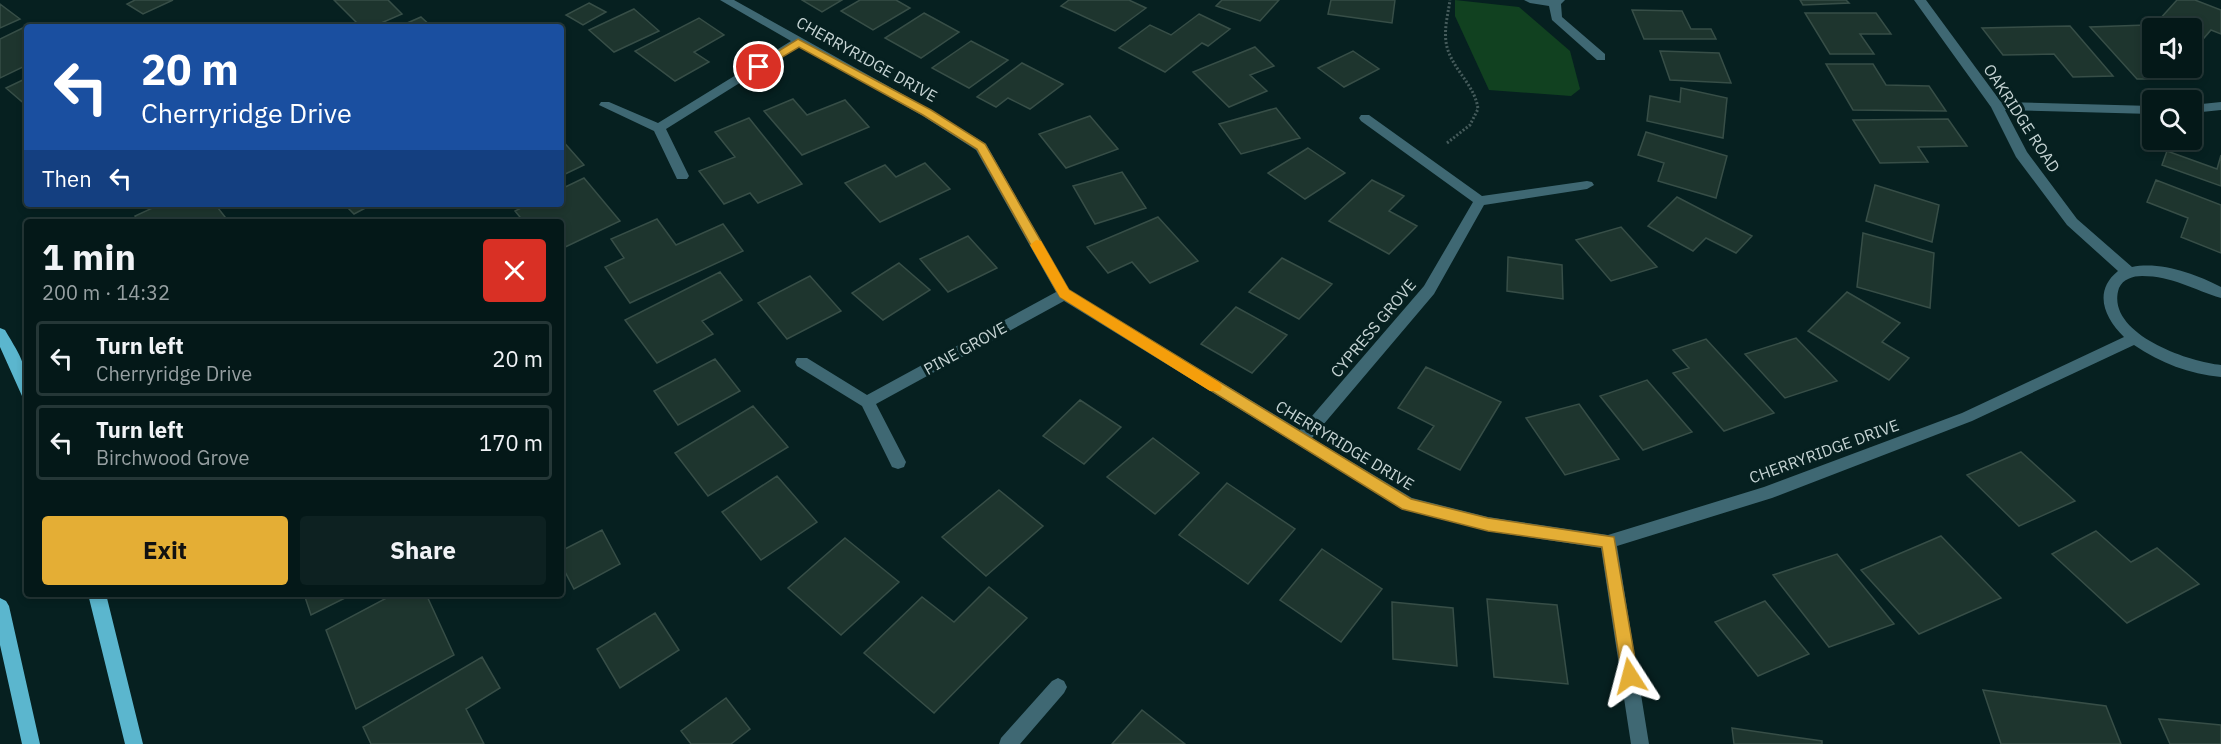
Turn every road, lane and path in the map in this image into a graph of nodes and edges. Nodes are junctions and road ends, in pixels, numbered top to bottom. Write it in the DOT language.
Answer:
graph roads {
  1 [pos="726,0"];
  2 [pos="1450,0"];
  3 [pos="1530,0"];
  4 [pos="1920,0"];
  5 [pos="1557,2"];
  6 [pos="798,42"];
  7 [pos="1601,57"];
  8 [pos="605,105"];
  9 [pos="1997,106"];
  10 [pos="2221,106"];
  11 [pos="2202,108"];
  12 [pos="2142,110"];
  13 [pos="1365,118"];
  14 [pos="659,129"];
  15 [pos="1422,160"];
  16 [pos="682,176"];
  17 [pos="1587,185"];
  18 [pos="1480,201"];
  19 [pos="2129,273"];
  20 [pos="2221,293"];
  21 [pos="1064,294"];
  22 [pos="0,334"];
  23 [pos="2136,338"];
  24 [pos="802,362"];
  25 [pos="2221,371"];
  26 [pos="24,384"];
  27 [pos="867,402"];
  28 [pos="1301,440"];
  29 [pos="898,462"];
  30 [pos="1608,542"];
  31 [pos="98,597"];
  32 [pos="0,606"];
  33 [pos="1058,687"];
  34 [pos="31,744"];
  35 [pos="134,744"];
  36 [pos="1008,744"];
  37 [pos="1641,744"];
  1 -- 6 [label="street, CHERRYRIDGE DRIVE"];
  2 -- 15 [label="path"];
  3 -- 5 [label="street"];
  4 -- 9 [label="street, OAKRIDGE ROAD"];
  5 -- 7 [label="street"];
  6 -- 14 [label="street"];
  6 -- 21 [label="street, CHERRYRIDGE DRIVE"];
  8 -- 14 [label="street"];
  9 -- 12 [label="street"];
  9 -- 19 [label="street, OAKRIDGE ROAD"];
  10 -- 11 [label="street"];
  13 -- 15 [label="street"];
  14 -- 16 [label="street"];
  15 -- 18 [label="street"];
  17 -- 18 [label="street"];
  18 -- 28 [label="street, CYPRESS GROVE"];
  19 -- 20 [label="street"];
  19 -- 23 [label="street"];
  21 -- 27 [label="street, PINE GROVE"];
  21 -- 28 [label="street, CHERRYRIDGE DRIVE"];
  22 -- 26 [label="main road"];
  23 -- 25 [label="street"];
  23 -- 30 [label="street, CHERRYRIDGE DRIVE"];
  24 -- 27 [label="street"];
  27 -- 29 [label="street"];
  28 -- 30 [label="street, CHERRYRIDGE DRIVE"];
  30 -- 37 [label="street"];
  31 -- 35 [label="main road"];
  32 -- 34 [label="main road"];
  33 -- 36 [label="street"];
}
